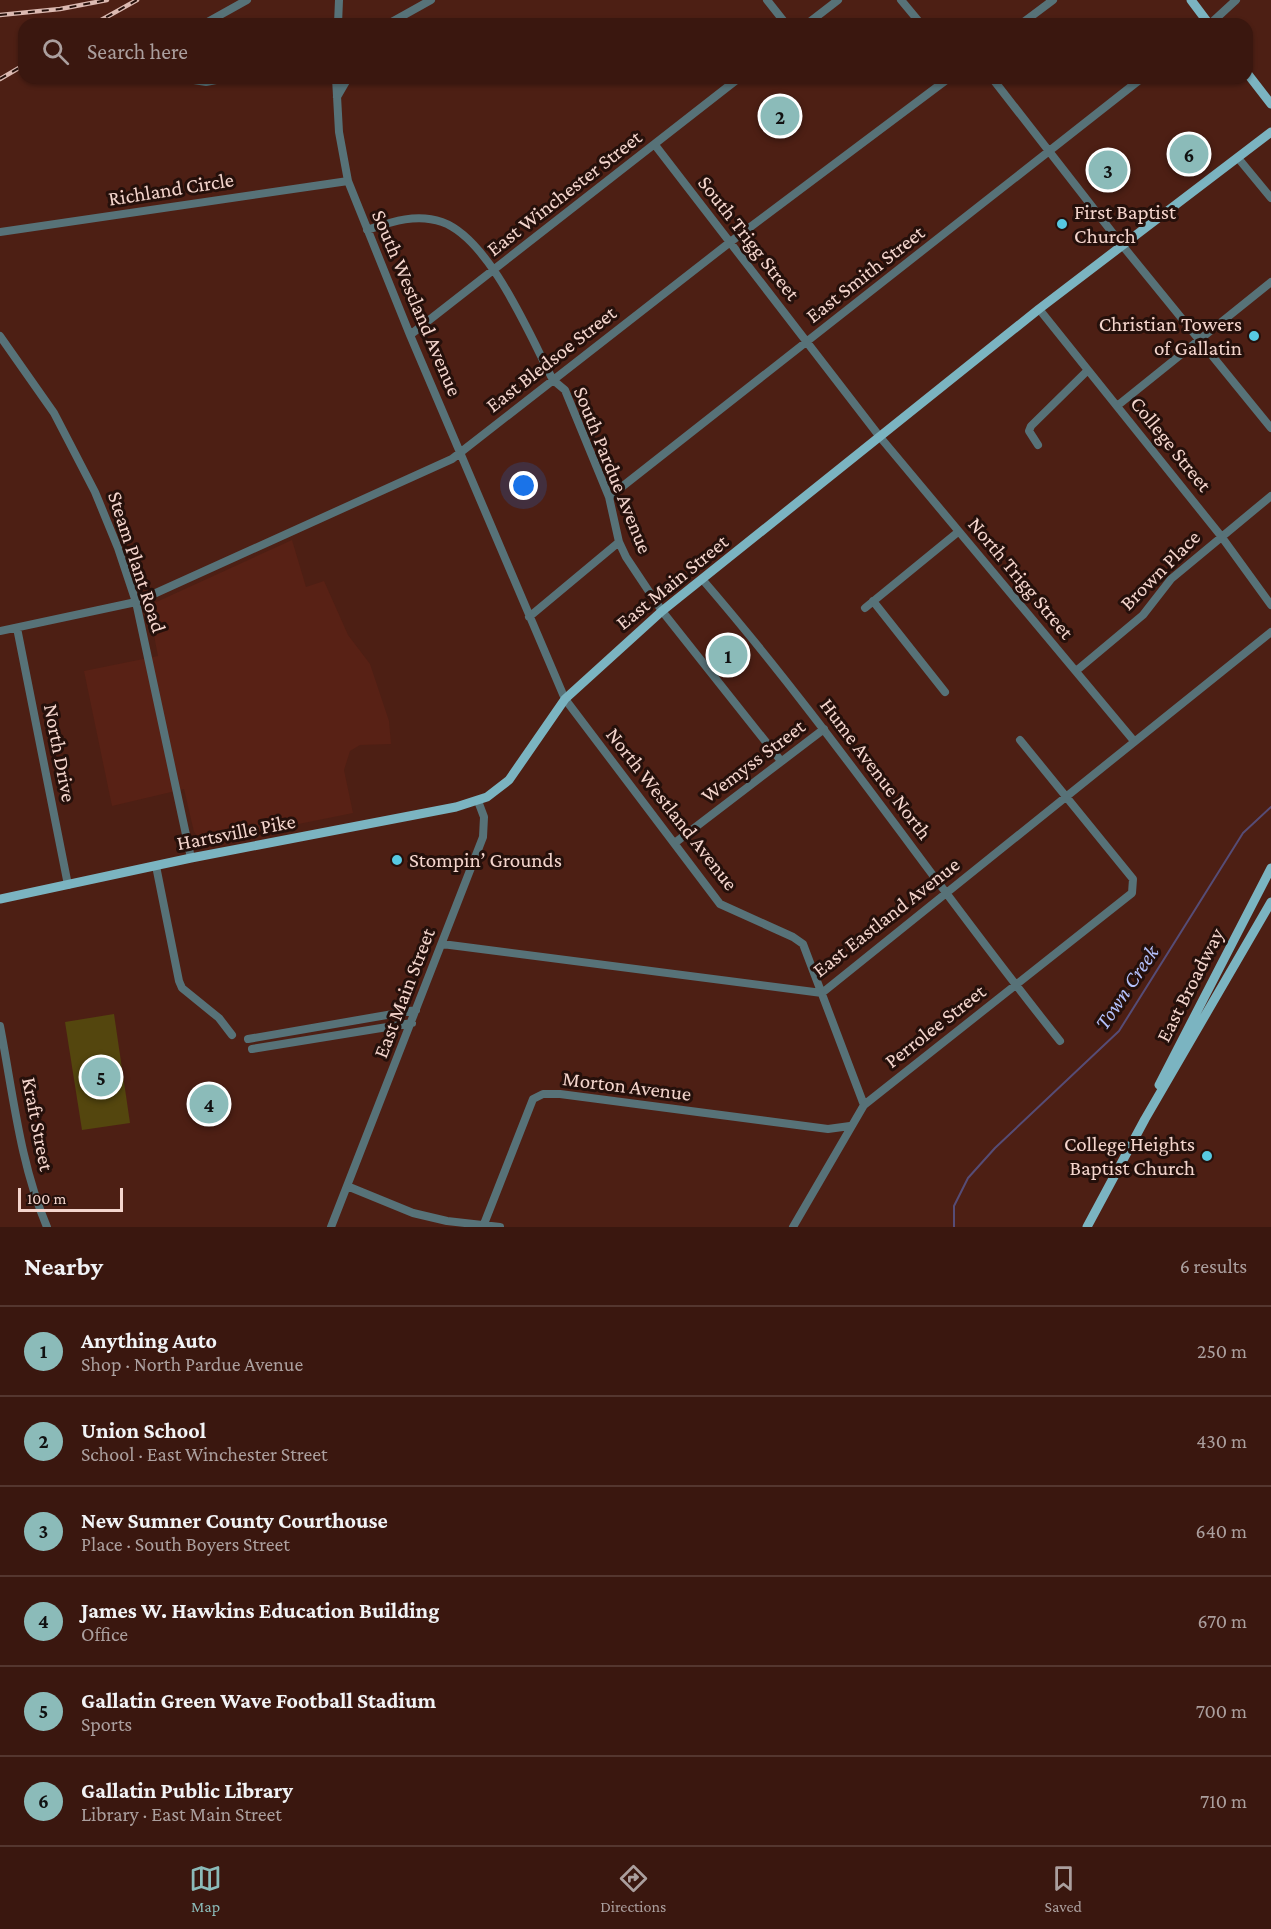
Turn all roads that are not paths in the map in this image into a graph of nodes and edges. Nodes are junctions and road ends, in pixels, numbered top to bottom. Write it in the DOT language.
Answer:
graph roads {
  1 [pos="247,0"];
  2 [pos="339,0"];
  3 [pos="431,0"];
  4 [pos="767,0"];
  5 [pos="838,0"];
  6 [pos="901,0"];
  7 [pos="1053,0"];
  8 [pos="1191,0"];
  9 [pos="1236,0"];
  10 [pos="215,18"];
  11 [pos="338,18"];
  12 [pos="399,18"];
  13 [pos="781,18"];
  14 [pos="815,18"];
  15 [pos="916,18"];
  16 [pos="1029,18"];
  17 [pos="1205,18"];
  18 [pos="1216,18"];
  19 [pos="1253,81"];
  20 [pos="336,84"];
  21 [pos="344,84"];
  22 [pos="731,84"];
  23 [pos="941,84"];
  24 [pos="997,84"];
  25 [pos="1134,84"];
  26 [pos="336,98"];
  27 [pos="1271,104"];
  28 [pos="1271,132"];
  29 [pos="655,145"];
  30 [pos="1049,151"];
  31 [pos="1239,158"];
  32 [pos="348,180"];
  33 [pos="1271,198"];
  34 [pos="367,230"];
  35 [pos="0,232"];
  36 [pos="729,243"];
  37 [pos="1122,244"];
  38 [pos="494,270"];
  39 [pos="1271,282"];
  40 [pos="1039,309"];
  41 [pos="0,336"];
  42 [pos="410,336"];
  43 [pos="1200,338"];
  44 [pos="807,343"];
  45 [pos="1088,370"];
  46 [pos="553,380"];
  47 [pos="1117,406"];
  48 [pos="1270,425"];
  49 [pos="880,438"];
  50 [pos="1038,445"];
  51 [pos="461,453"];
  52 [pos="1271,496"];
  53 [pos="609,497"];
  54 [pos="958,532"];
  55 [pos="1221,536"];
  56 [pos="619,542"];
  57 [pos="702,579"];
  58 [pos="873,601"];
  59 [pos="136,602"];
  60 [pos="1271,605"];
  61 [pos="865,608"];
  62 [pos="662,611"];
  63 [pos="529,617"];
  64 [pos="17,628"];
  65 [pos="0,631"];
  66 [pos="1271,632"];
  67 [pos="1076,671"];
  68 [pos="945,692"];
  69 [pos="565,699"];
  70 [pos="824,729"];
  71 [pos="1020,740"];
  72 [pos="1134,741"];
  73 [pos="781,761"];
  74 [pos="1067,796"];
  75 [pos="478,801"];
  76 [pos="675,842"];
  77 [pos="191,858"];
  78 [pos="156,866"];
  79 [pos="1271,868"];
  80 [pos="68,885"];
  81 [pos="946,894"];
  82 [pos="0,899"];
  83 [pos="1271,902"];
  84 [pos="442,944"];
  85 [pos="1016,986"];
  86 [pos="822,993"];
  87 [pos="416,1010"];
  88 [pos="412,1023"];
  89 [pos="0,1026"];
  90 [pos="232,1035"];
  91 [pos="248,1039"];
  92 [pos="1060,1041"];
  93 [pos="252,1049"];
  94 [pos="1153,1101"];
  95 [pos="864,1105"];
  96 [pos="850,1126"];
  97 [pos="347,1186"];
  98 [pos="484,1224"];
  99 [pos="47,1227"];
  100 [pos="331,1227"];
  101 [pos="500,1227"];
  102 [pos="793,1227"];
  103 [pos="1087,1227"];
  1 -- 10 [label="street"];
  2 -- 11 [label="street"];
  3 -- 12 [label="street"];
  4 -- 13 [label="street"];
  5 -- 14 [label="street"];
  6 -- 15 [label="street"];
  7 -- 16 [label="street"];
  8 -- 17 [label="main road"];
  9 -- 18 [label="street"];
  19 -- 27 [label="main road"];
  20 -- 26 [label="street, South Westland Avenue"];
  21 -- 26 [label="street"];
  22 -- 29 [label="street, East Winchester Street"];
  23 -- 36 [label="street, East Bledsoe Street"];
  24 -- 30 [label="street"];
  25 -- 30 [label="street, East Smith Street"];
  26 -- 32 [label="street, South Westland Avenue"];
  28 -- 31 [label="main road, East Main Street"];
  29 -- 36 [label="street, South Trigg Street"];
  29 -- 38 [label="street, East Winchester Street"];
  30 -- 37 [label="street"];
  30 -- 44 [label="street, East Smith Street"];
  31 -- 33 [label="street"];
  31 -- 37 [label="main road, East Main Street"];
  32 -- 34 [label="street, South Westland Avenue"];
  32 -- 35 [label="street, Richland Circle"];
  34 -- 38 [label="street, South Pardue Avenue"];
  34 -- 42 [label="street, South Westland Avenue"];
  36 -- 44 [label="street, South Trigg Street"];
  36 -- 46 [label="street, East Bledsoe Street"];
  37 -- 40 [label="main road, East Main Street"];
  37 -- 43 [label="street"];
  38 -- 42 [label="street, East Winchester Street"];
  38 -- 46 [label="street, South Pardue Avenue"];
  39 -- 43 [label="street"];
  40 -- 45 [label="street, College Street"];
  40 -- 49 [label="main road, East Main Street"];
  41 -- 59 [label="street, Steam Plant Road"];
  42 -- 51 [label="street, South Westland Avenue"];
  43 -- 47 [label="street"];
  43 -- 48 [label="street"];
  44 -- 49 [label="street, South Trigg Street"];
  44 -- 53 [label="street, East Smith Street"];
  45 -- 47 [label="street, College Street"];
  45 -- 50 [label="street"];
  46 -- 51 [label="street, East Bledsoe Street"];
  46 -- 53 [label="street, South Pardue Avenue"];
  47 -- 55 [label="street, College Street"];
  49 -- 54 [label="street, North Trigg Street"];
  49 -- 57 [label="main road, East Main Street"];
  51 -- 59 [label="street, East Bledsoe Street"];
  51 -- 63 [label="street, South Westland Avenue"];
  52 -- 55 [label="street, Brown Place"];
  53 -- 56 [label="street, South Pardue Avenue"];
  54 -- 58 [label="street"];
  54 -- 67 [label="street, North Trigg Street"];
  55 -- 60 [label="street, College Street"];
  55 -- 67 [label="street, Brown Place"];
  56 -- 62 [label="street, South Pardue Avenue"];
  56 -- 63 [label="street"];
  57 -- 62 [label="main road, East Main Street"];
  57 -- 70 [label="street, Hume Avenue North"];
  58 -- 61 [label="street"];
  58 -- 68 [label="street"];
  59 -- 64 [label="street"];
  59 -- 77 [label="street, Steam Plant Road"];
  62 -- 69 [label="main road, East Main Street"];
  62 -- 73 [label="street, South Pardue Avenue"];
  63 -- 69 [label="street, South Westland Avenue"];
  64 -- 65 [label="street"];
  64 -- 80 [label="street, North Drive"];
  66 -- 72 [label="street, East Eastland Avenue"];
  67 -- 72 [label="street, North Trigg Street"];
  69 -- 75 [label="main road, East Main Street"];
  69 -- 76 [label="street, North Westland Avenue"];
  70 -- 73 [label="street, Wemyss Street"];
  70 -- 81 [label="street, Hume Avenue North"];
  71 -- 74 [label="street"];
  72 -- 74 [label="street, East Eastland Avenue"];
  73 -- 76 [label="street, Wemyss Street"];
  74 -- 81 [label="street, East Eastland Avenue"];
  74 -- 85 [label="street, Perrolee Street"];
  75 -- 77 [label="main road, Hartsville Pike"];
  75 -- 84 [label="street, East Main Street"];
  76 -- 86 [label="street, North Westland Avenue"];
  77 -- 78 [label="main road, Hartsville Pike"];
  78 -- 80 [label="main road, Hartsville Pike"];
  78 -- 90 [label="street"];
  79 -- 94 [label="main road, East Broadway"];
  80 -- 82 [label="main road, Hartsville Pike"];
  81 -- 85 [label="street, Hume Avenue North"];
  81 -- 86 [label="street, East Eastland Avenue"];
  83 -- 94 [label="main road, East Broadway"];
  84 -- 86 [label="street, East Eastland Avenue"];
  84 -- 87 [label="street, East Main Street"];
  85 -- 92 [label="street, Hume Avenue North"];
  85 -- 95 [label="street, Perrolee Street"];
  86 -- 95 [label="street, North Westland Avenue"];
  87 -- 88 [label="street, East Main Street"];
  87 -- 91 [label="street"];
  88 -- 93 [label="street"];
  88 -- 97 [label="street, East Main Street"];
  89 -- 99 [label="street, Kraft Street"];
  94 -- 103 [label="main road, East Broadway"];
  95 -- 96 [label="street, Perrolee Street"];
  96 -- 98 [label="street, Morton Avenue"];
  96 -- 102 [label="street, Perrolee Street"];
  97 -- 98 [label="street"];
  97 -- 100 [label="street, East Main Street"];
  98 -- 101 [label="street"];
}
